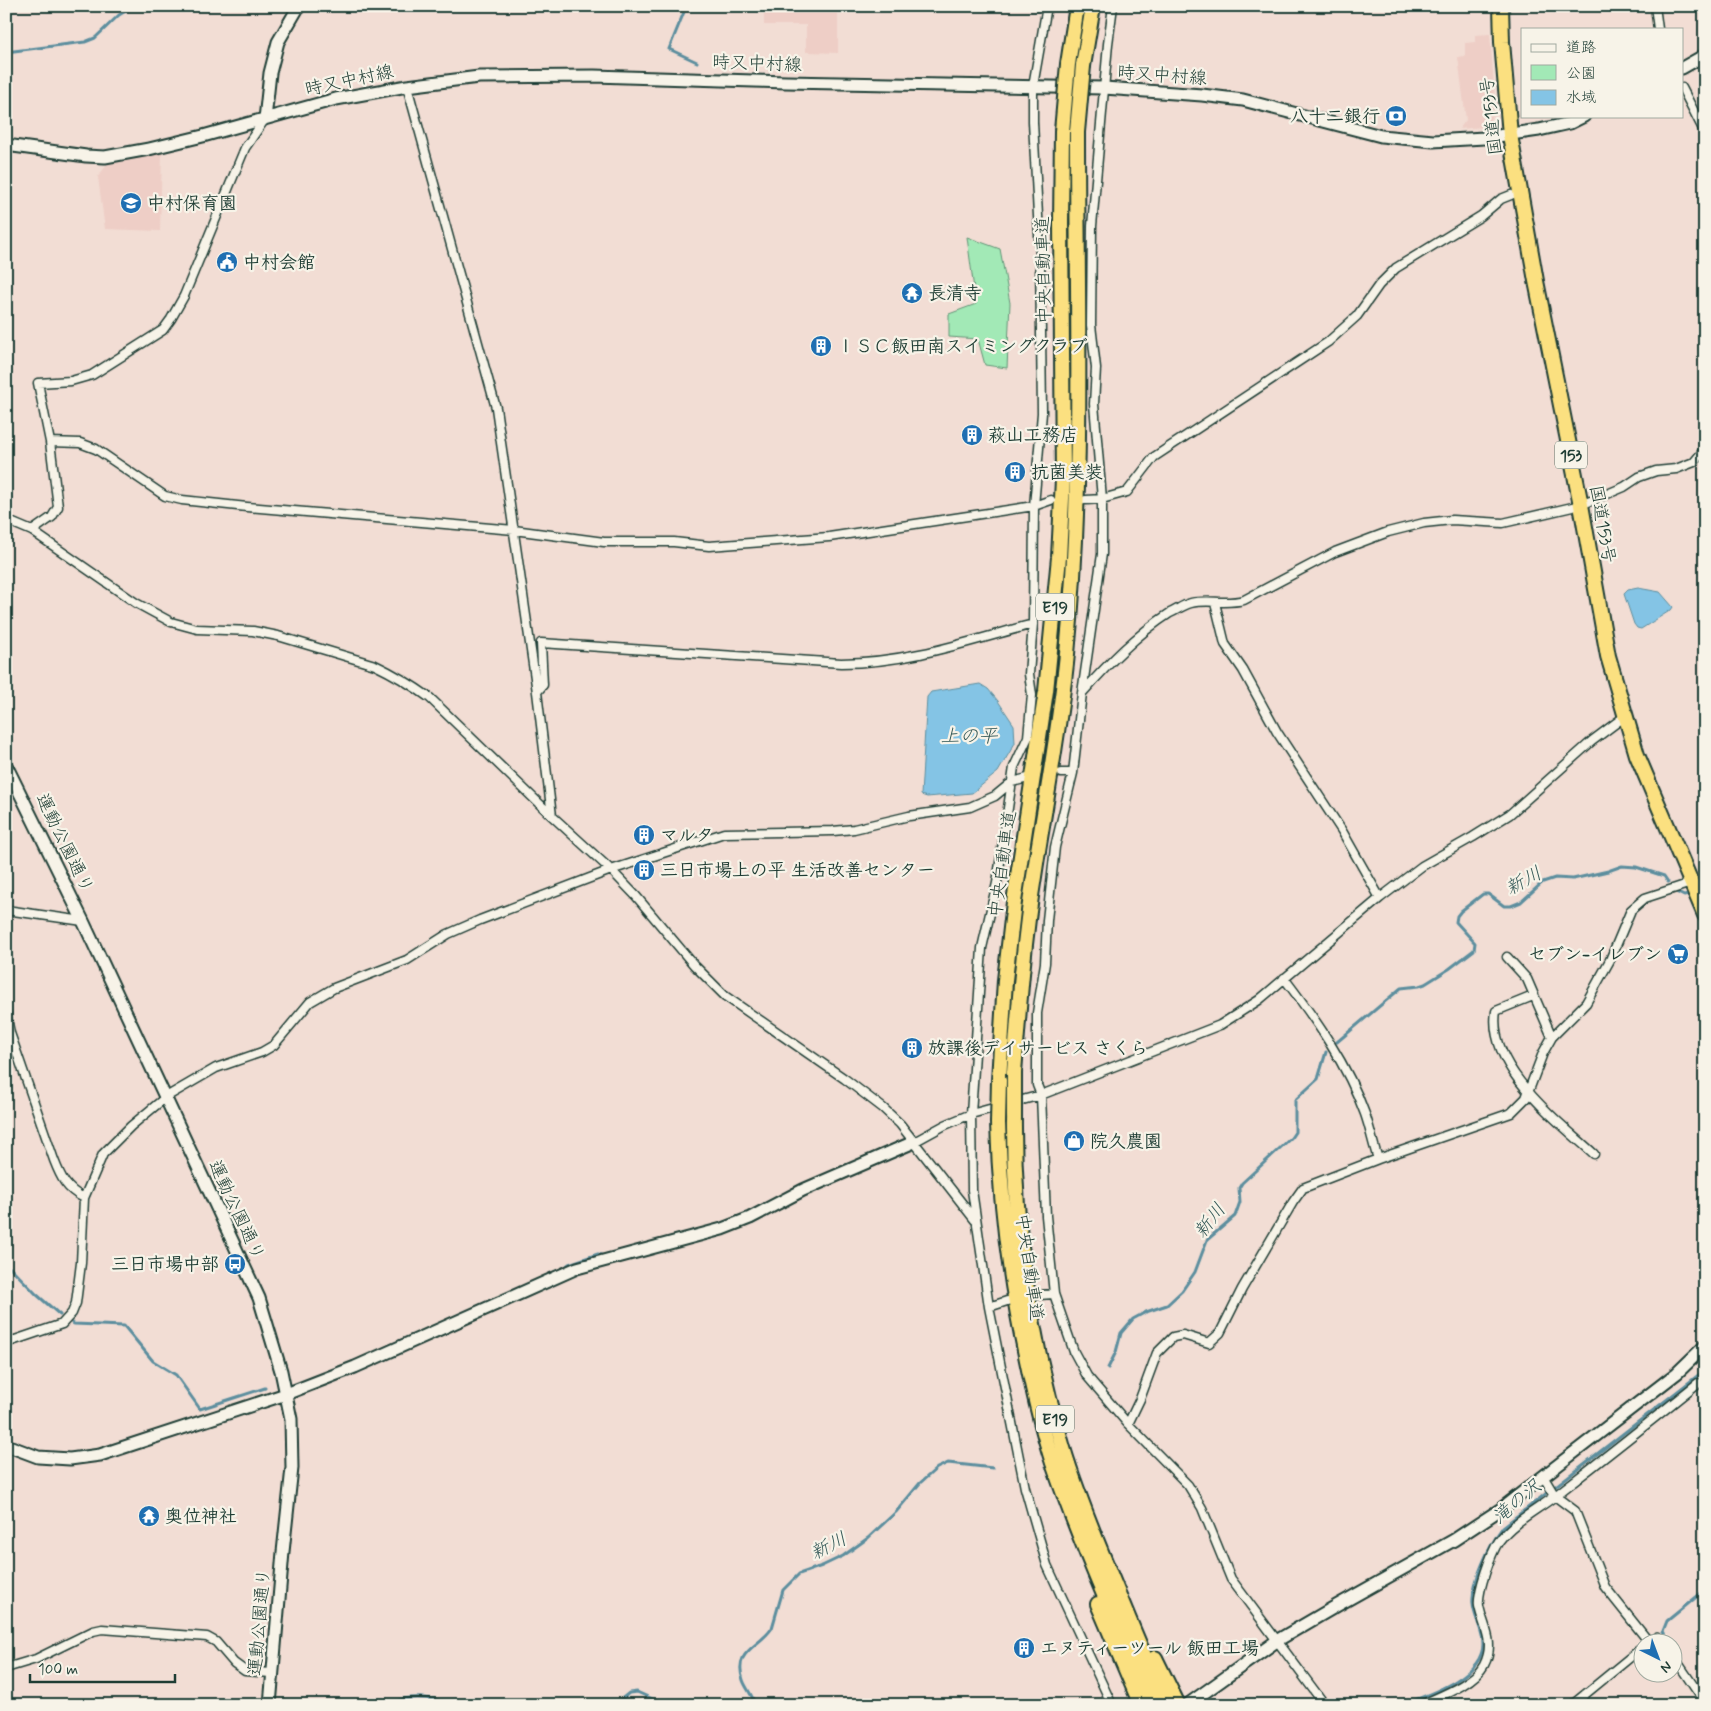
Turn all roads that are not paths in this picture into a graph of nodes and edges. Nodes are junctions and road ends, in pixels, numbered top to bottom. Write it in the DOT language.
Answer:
graph roads {
  1 [pos="299,6"];
  2 [pos="1047,6"];
  3 [pos="1078,6"];
  4 [pos="1093,6"];
  5 [pos="1500,6"];
  6 [pos="1655,6"];
  7 [pos="1115,7"];
  8 [pos="1658,28"];
  9 [pos="1705,55"];
  10 [pos="1684,67"];
  11 [pos="407,86"];
  12 [pos="1033,86"];
  13 [pos="1104,88"];
  14 [pos="1684,92"];
  15 [pos="1579,118"];
  16 [pos="265,119"];
  17 [pos="1705,133"];
  18 [pos="1510,135"];
  19 [pos="6,145"];
  20 [pos="1511,195"];
  21 [pos="50,442"];
  22 [pos="1705,449"];
  23 [pos="1102,499"];
  24 [pos="1051,500"];
  25 [pos="1086,500"];
  26 [pos="1581,505"];
  27 [pos="1034,506"];
  28 [pos="6,520"];
  29 [pos="514,530"];
  30 [pos="32,531"];
  31 [pos="1215,603"];
  32 [pos="1033,624"];
  33 [pos="537,692"];
  34 [pos="1082,692"];
  35 [pos="1624,717"];
  36 [pos="6,765"];
  37 [pos="1061,773"];
  38 [pos="1073,773"];
  39 [pos="1028,778"];
  40 [pos="1012,782"];
  41 [pos="552,816"];
  42 [pos="611,870"];
  43 [pos="1694,890"];
  44 [pos="1380,898"];
  45 [pos="6,910"];
  46 [pos="1705,916"];
  47 [pos="83,921"];
  48 [pos="1507,957"];
  49 [pos="1284,978"];
  50 [pos="1533,996"];
  51 [pos="6,1013"];
  52 [pos="1552,1036"];
  53 [pos="1528,1094"];
  54 [pos="1041,1095"];
  55 [pos="166,1097"];
  56 [pos="972,1114"];
  57 [pos="914,1142"];
  58 [pos="1594,1154"];
  59 [pos="1378,1159"];
  60 [pos="84,1198"];
  61 [pos="976,1220"];
  62 [pos="1054,1294"];
  63 [pos="1039,1295"];
  64 [pos="1007,1301"];
  65 [pos="989,1307"];
  66 [pos="6,1343"];
  67 [pos="1705,1346"];
  68 [pos="1705,1386"];
  69 [pos="286,1394"];
  70 [pos="1128,1424"];
  71 [pos="6,1445"];
  72 [pos="1544,1479"];
  73 [pos="1554,1494"];
  74 [pos="1084,1509"];
  75 [pos="1095,1573"];
  76 [pos="1639,1634"];
  77 [pos="1278,1640"];
  78 [pos="1634,1654"];
  79 [pos="6,1668"];
  80 [pos="1684,1672"];
  81 [pos="271,1673"];
  82 [pos="1705,1703"];
  83 [pos="270,1705"];
  84 [pos="1112,1705"];
  85 [pos="1141,1705"];
  86 [pos="1152,1705"];
  87 [pos="1165,1705"];
  88 [pos="1178,1705"];
  89 [pos="1187,1705"];
  90 [pos="1325,1705"];
  91 [pos="1421,1705"];
  92 [pos="1572,1705"];
  1 -- 16 [label="street"];
  2 -- 12 [label="street"];
  3 -- 75 [label="highway, 中央自動車道 / E19, bridge"];
  4 -- 74 [label="highway, 中央自動車道 / E19, bridge"];
  5 -- 18 [label="highway, 国道153号 / 153"];
  6 -- 8 [label="street"];
  7 -- 13 [label="street"];
  9 -- 10 [label="street"];
  11 -- 12 [label="street, 時又中村線"];
  11 -- 16 [label="street, 時又中村線"];
  11 -- 29 [label="street"];
  12 -- 13 [label="street, 時又中村線"];
  12 -- 27 [label="street"];
  13 -- 18 [label="street, 時又中村線"];
  13 -- 23 [label="street"];
  14 -- 17 [label="street"];
  15 -- 18 [label="street, 時又中村線"];
  16 -- 19 [label="street, 時又中村線"];
  16 -- 21 [label="street"];
  18 -- 26 [label="highway, 国道153号 / 153"];
  20 -- 23 [label="street"];
  21 -- 29 [label="street"];
  21 -- 30 [label="street"];
  22 -- 26 [label="street"];
  23 -- 25 [label="street"];
  23 -- 34 [label="street"];
  24 -- 27 [label="street"];
  26 -- 31 [label="street"];
  26 -- 35 [label="highway, 国道153号 / 153"];
  27 -- 29 [label="street"];
  27 -- 32 [label="street"];
  28 -- 30 [label="street"];
  29 -- 33 [label="street"];
  30 -- 41 [label="street"];
  31 -- 34 [label="street"];
  31 -- 44 [label="street"];
  32 -- 33 [label="street"];
  32 -- 40 [label="street"];
  33 -- 41 [label="street"];
  34 -- 38 [label="street"];
  35 -- 43 [label="highway, 国道153号 / 153"];
  35 -- 44 [label="street"];
  36 -- 47 [label="street, 運動公園通り"];
  37 -- 38 [label="street"];
  38 -- 54 [label="street"];
  39 -- 40 [label="street"];
  40 -- 42 [label="street"];
  40 -- 56 [label="street"];
  41 -- 42 [label="street"];
  42 -- 55 [label="street"];
  42 -- 57 [label="street"];
  43 -- 46 [label="highway, 国道153号 / 153"];
  43 -- 52 [label="street"];
  44 -- 49 [label="street"];
  45 -- 47 [label="street"];
  47 -- 55 [label="street, 運動公園通り"];
  48 -- 50 [label="street"];
  49 -- 54 [label="street"];
  49 -- 59 [label="street"];
  50 -- 52 [label="street"];
  50 -- 53 [label="street"];
  51 -- 60 [label="street"];
  52 -- 53 [label="street"];
  53 -- 58 [label="street"];
  53 -- 59 [label="street"];
  54 -- 56 [label="street"];
  54 -- 62 [label="street"];
  55 -- 60 [label="street"];
  55 -- 69 [label="street, 運動公園通り"];
  56 -- 57 [label="street"];
  56 -- 61 [label="street"];
  57 -- 61 [label="street"];
  57 -- 69 [label="street"];
  59 -- 70 [label="street"];
  60 -- 66 [label="street"];
  61 -- 65 [label="street"];
  62 -- 63 [label="street"];
  62 -- 70 [label="street"];
  64 -- 65 [label="street"];
  65 -- 84 [label="street"];
  67 -- 72 [label="street"];
  68 -- 73 [label="street"];
  69 -- 71 [label="street"];
  69 -- 81 [label="street, 運動公園通り"];
  70 -- 77 [label="street"];
  72 -- 73 [label="street"];
  72 -- 77 [label="street"];
  73 -- 76 [label="street"];
  73 -- 91 [label="street"];
  74 -- 87 [label="highway, 中央自動車道 / E19"];
  74 -- 88 [label="highway"];
  75 -- 85 [label="highway"];
  75 -- 86 [label="highway, 中央自動車道 / E19"];
  77 -- 89 [label="street"];
  77 -- 90 [label="street"];
  78 -- 92 [label="street"];
  79 -- 81 [label="street"];
  80 -- 82 [label="street"];
  81 -- 83 [label="street, 運動公園通り"];
}
